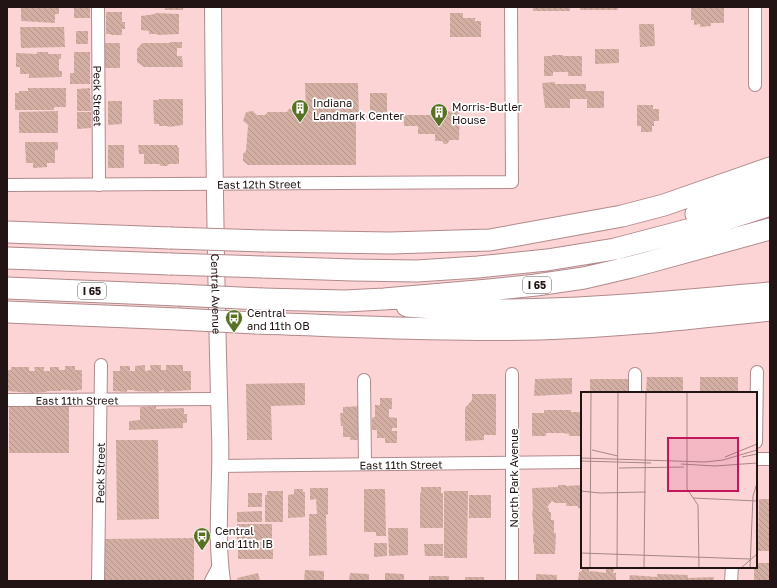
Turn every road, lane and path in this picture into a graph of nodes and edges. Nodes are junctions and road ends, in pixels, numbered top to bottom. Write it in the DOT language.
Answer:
graph roads {
  1 [pos="98,7"];
  2 [pos="214,7"];
  3 [pos="511,7"];
  4 [pos="755,7"];
  5 [pos="755,85"];
  6 [pos="770,168"];
  7 [pos="214,185"];
  8 [pos="7,186"];
  9 [pos="99,186"];
  10 [pos="770,187"];
  11 [pos="770,205"];
  12 [pos="770,229"];
  13 [pos="7,232"];
  14 [pos="7,258"];
  15 [pos="478,267"];
  16 [pos="7,288"];
  17 [pos="770,293"];
  18 [pos="345,301"];
  19 [pos="770,310"];
  20 [pos="7,312"];
  21 [pos="101,365"];
  22 [pos="757,372"];
  23 [pos="512,374"];
  24 [pos="635,374"];
  25 [pos="364,380"];
  26 [pos="635,392"];
  27 [pos="757,392"];
  28 [pos="219,399"];
  29 [pos="7,400"];
  30 [pos="101,400"];
  31 [pos="757,459"];
  32 [pos="770,459"];
  33 [pos="513,462"];
  34 [pos="581,462"];
  35 [pos="365,464"];
  36 [pos="220,466"];
  37 [pos="732,568"];
  38 [pos="220,576"];
  39 [pos="98,581"];
  40 [pos="212,581"];
  41 [pos="512,581"];
  42 [pos="731,581"];
  1 -- 9 [label="street, Peck Street"];
  2 -- 7 [label="main road, Central Avenue"];
  3 -- 7 [label="street, East 12th Street"];
  4 -- 5 [label="street"];
  6 -- 13 [label="highway, bridge"];
  7 -- 9 [label="street, East 12th Street"];
  7 -- 28 [label="main road, Central Avenue"];
  8 -- 9 [label="street, East 12th Street"];
  10 -- 15 [label="highway"];
  11 -- 15 [label="highway"];
  12 -- 18 [label="highway, I 65"];
  14 -- 15 [label="highway, bridge"];
  16 -- 18 [label="highway, I 65, bridge"];
  17 -- 18 [label="highway"];
  19 -- 20 [label="highway, bridge"];
  21 -- 30 [label="street, Peck Street"];
  22 -- 27 [label="street"];
  23 -- 33 [label="street, North Park Avenue"];
  24 -- 26 [label="street"];
  25 -- 35 [label="street"];
  28 -- 30 [label="street, East 11th Street"];
  28 -- 36 [label="main road, Central Avenue"];
  29 -- 30 [label="street, East 11th Street"];
  30 -- 39 [label="street, Peck Street"];
  31 -- 32 [label="street"];
  33 -- 34 [label="street, East 11th Street"];
  33 -- 35 [label="street, East 11th Street"];
  33 -- 41 [label="street, North Park Avenue"];
  35 -- 36 [label="street, East 11th Street"];
  36 -- 38 [label="main road, Central Avenue"];
  37 -- 42 [label="street"];
  38 -- 40 [label="street"];
}
